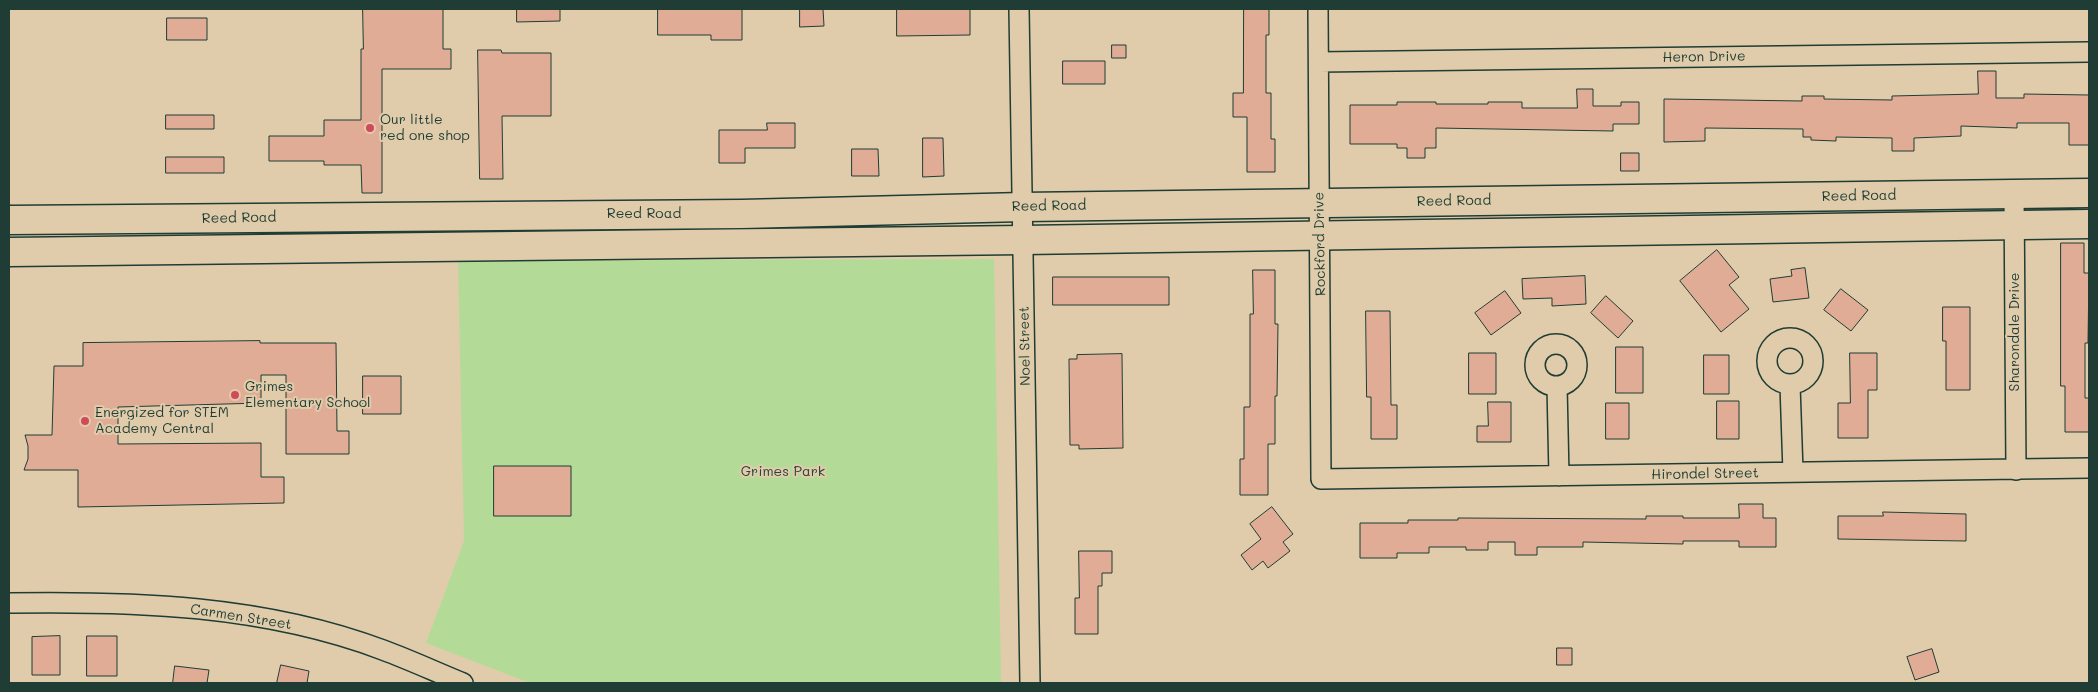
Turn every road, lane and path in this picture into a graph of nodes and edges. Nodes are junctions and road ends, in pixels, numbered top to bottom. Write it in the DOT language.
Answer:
graph roads {
  1 [pos="1019,9"];
  2 [pos="1318,9"];
  3 [pos="2089,52"];
  4 [pos="1319,62"];
  5 [pos="2014,193"];
  6 [pos="2089,193"];
  7 [pos="1696,198"];
  8 [pos="1320,203"];
  9 [pos="1023,207"];
  10 [pos="742,214"];
  11 [pos="414,216"];
  12 [pos="185,219"];
  13 [pos="9,220"];
  14 [pos="2089,224"];
  15 [pos="2014,226"];
  16 [pos="1696,230"];
  17 [pos="1320,235"];
  18 [pos="1023,240"];
  19 [pos="741,242"];
  20 [pos="414,247"];
  21 [pos="186,249"];
  22 [pos="9,252"];
  23 [pos="1790,385"];
  24 [pos="1556,386"];
  25 [pos="2089,468"];
  26 [pos="2016,470"];
  27 [pos="1793,472"];
  28 [pos="1560,476"];
  29 [pos="1321,479"];
  30 [pos="9,603"];
  31 [pos="463,683"];
  32 [pos="1030,683"];
  1 -- 9 [label="street, Noel Street"];
  2 -- 4 [label="street, Rockford Drive"];
  3 -- 4 [label="street, Heron Drive"];
  4 -- 8 [label="street, Rockford Drive"];
  5 -- 6 [label="street, Reed Road"];
  5 -- 7 [label="street, Reed Road"];
  5 -- 15 [label="street, Sharondale Drive"];
  7 -- 8 [label="street, Reed Road"];
  7 -- 16 [label="street"];
  8 -- 9 [label="street, Reed Road"];
  8 -- 17 [label="street, Rockford Drive"];
  9 -- 10 [label="street, Reed Road"];
  9 -- 18 [label="street, Noel Street"];
  10 -- 11 [label="street, Reed Road"];
  10 -- 19 [label="street"];
  11 -- 12 [label="street, Reed Road"];
  11 -- 20 [label="street"];
  12 -- 13 [label="street, Reed Road"];
  12 -- 21 [label="street"];
  14 -- 15 [label="street"];
  15 -- 16 [label="street"];
  15 -- 26 [label="street, Sharondale Drive"];
  16 -- 17 [label="street"];
  17 -- 18 [label="street"];
  17 -- 29 [label="street, Rockford Drive"];
  18 -- 19 [label="street"];
  18 -- 32 [label="street, Noel Street"];
  19 -- 20 [label="street"];
  20 -- 21 [label="street"];
  21 -- 22 [label="street"];
  23 -- 27 [label="street"];
  24 -- 28 [label="street"];
  25 -- 26 [label="street, Hirondel Street"];
  26 -- 27 [label="street, Hirondel Street"];
  27 -- 28 [label="street, Hirondel Street"];
  28 -- 29 [label="street, Hirondel Street"];
  30 -- 31 [label="street, Carmen Street"];
}
